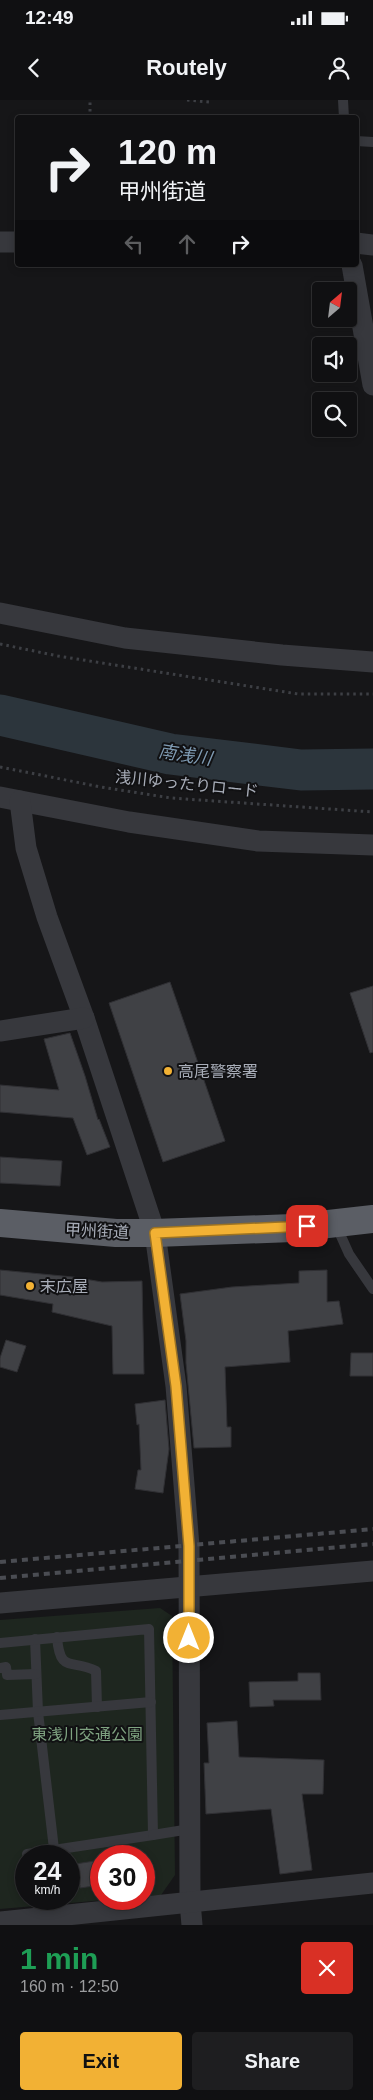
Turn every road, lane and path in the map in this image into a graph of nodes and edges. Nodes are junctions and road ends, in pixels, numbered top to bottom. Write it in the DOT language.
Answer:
graph roads {
  1 [pos="90,100"];
  2 [pos="187,100"];
  3 [pos="209,100"];
  4 [pos="343,100"];
  5 [pos="90,115"];
  6 [pos="344,115"];
  7 [pos="359,141"];
  8 [pos="373,142"];
  9 [pos="0,242"];
  10 [pos="15,242"];
  11 [pos="359,244"];
  12 [pos="373,245"];
  13 [pos="352,267"];
  14 [pos="373,385"];
  15 [pos="0,613"];
  16 [pos="0,644"];
  17 [pos="373,662"];
  18 [pos="373,694"];
  19 [pos="0,767"];
  20 [pos="10,799"];
  21 [pos="373,812"];
  22 [pos="373,845"];
  23 [pos="84,1018"];
  24 [pos="0,1031"];
  25 [pos="373,1219"];
  26 [pos="0,1223"];
  27 [pos="336,1224"];
  28 [pos="155,1233"];
  29 [pos="373,1289"];
  30 [pos="373,1571"];
  31 [pos="189,1586"];
  32 [pos="0,1603"];
  33 [pos="57,1637"];
  34 [pos="35,1639"];
  35 [pos="0,1643"];
  36 [pos="0,1668"];
  37 [pos="36,1674"];
  38 [pos="151,1702"];
  39 [pos="97,1707"];
  40 [pos="38,1712"];
  41 [pos="0,1715"];
  42 [pos="190,1829"];
  43 [pos="153,1835"];
  44 [pos="54,1845"];
  45 [pos="80,1845"];
  46 [pos="373,1883"];
  47 [pos="190,1902"];
  48 [pos="0,1922"];
  49 [pos="192,1925"];
  1 -- 5 [label="path"];
  2 -- 3 [label="path"];
  4 -- 6 [label="lane"];
  7 -- 8 [label="lane"];
  9 -- 10 [label="street"];
  11 -- 12 [label="street"];
  13 -- 14 [label="street"];
  15 -- 17 [label="street"];
  16 -- 18 [label="path"];
  19 -- 21 [label="path, 浅川ゆったりロード"];
  20 -- 22 [label="street"];
  20 -- 23 [label="street"];
  23 -- 24 [label="street"];
  23 -- 28 [label="street"];
  25 -- 27 [label="highway, 甲州街道"];
  26 -- 28 [label="highway, 甲州街道"];
  27 -- 28 [label="highway, 甲州街道"];
  27 -- 29 [label="lane"];
  28 -- 31 [label="street"];
  30 -- 31 [label="street"];
  31 -- 32 [label="street"];
  31 -- 42 [label="street"];
  33 -- 34 [label="lane"];
  33 -- 38 [label="lane"];
  33 -- 39 [label="lane"];
  34 -- 35 [label="lane"];
  34 -- 37 [label="lane"];
  36 -- 37 [label="lane"];
  37 -- 40 [label="lane"];
  38 -- 39 [label="lane"];
  38 -- 43 [label="lane"];
  39 -- 40 [label="lane"];
  40 -- 41 [label="lane"];
  40 -- 44 [label="lane"];
  42 -- 43 [label="lane"];
  42 -- 47 [label="street"];
  43 -- 45 [label="lane"];
  46 -- 47 [label="street"];
  47 -- 48 [label="street"];
  47 -- 49 [label="street"];
}
